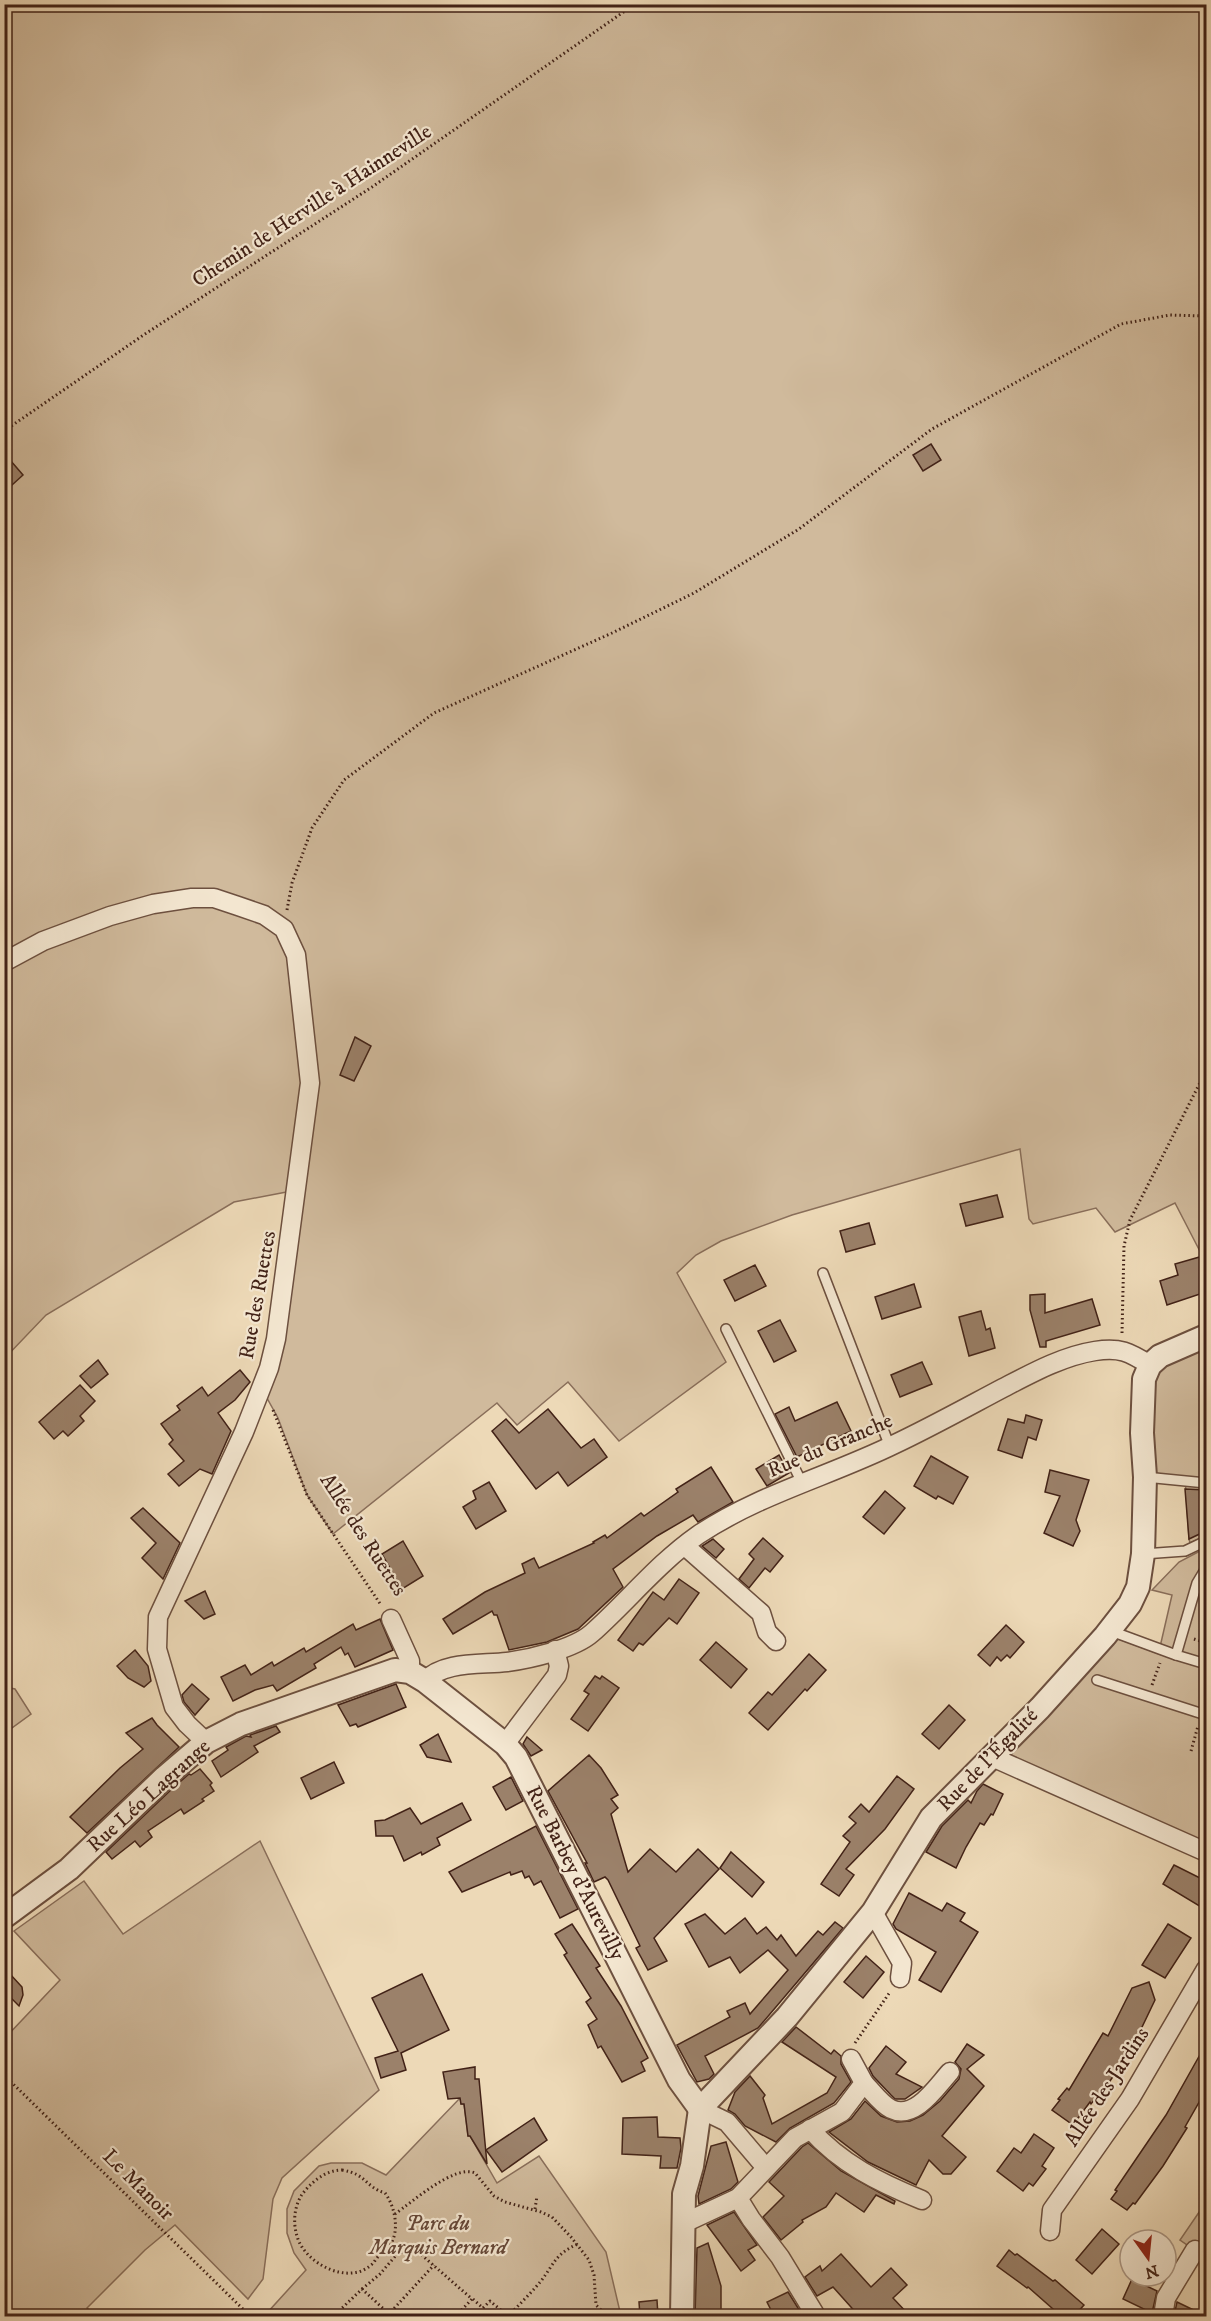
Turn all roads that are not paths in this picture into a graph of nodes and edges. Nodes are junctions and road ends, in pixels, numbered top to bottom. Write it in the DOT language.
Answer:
graph roads {
  1 [pos="4,962"];
  2 [pos="823,1273"];
  3 [pos="726,1329"];
  4 [pos="1206,1336"];
  5 [pos="1150,1365"];
  6 [pos="890,1447"];
  7 [pos="1145,1477"];
  8 [pos="802,1483"];
  9 [pos="1206,1484"];
  10 [pos="1206,1541"];
  11 [pos="685,1546"];
  12 [pos="1143,1554"];
  13 [pos="1206,1568"];
  14 [pos="391,1619"];
  15 [pos="1109,1631"];
  16 [pos="776,1641"];
  17 [pos="555,1650"];
  18 [pos="1176,1656"];
  19 [pos="1206,1664"];
  20 [pos="418,1677"];
  21 [pos="1097,1680"];
  22 [pos="1205,1714"];
  23 [pos="206,1742"];
  24 [pos="505,1744"];
  25 [pos="992,1757"];
  26 [pos="1206,1852"];
  27 [pos="873,1912"];
  28 [pos="4,1917"];
  29 [pos="1206,1969"];
  30 [pos="900,1978"];
  31 [pos="851,2059"];
  32 [pos="950,2072"];
  33 [pos="864,2083"];
  34 [pos="699,2109"];
  35 [pos="810,2129"];
  36 [pos="766,2168"];
  37 [pos="738,2198"];
  38 [pos="922,2200"];
  39 [pos="682,2224"];
  40 [pos="1050,2231"];
  41 [pos="1195,2250"];
  42 [pos="682,2316"];
  43 [pos="816,2316"];
  44 [pos="1163,2316"];
  1 -- 23 [label="street, Rue des Ruettes"];
  2 -- 6 [label="lane"];
  3 -- 8 [label="lane"];
  4 -- 5 [label="street"];
  5 -- 6 [label="street, Rue du Granche"];
  5 -- 7 [label="street, Rue de l'Égalité"];
  6 -- 8 [label="street, Rue du Granche"];
  7 -- 9 [label="lane"];
  7 -- 12 [label="street, Rue de l'Égalité"];
  8 -- 11 [label="street, Rue du Granche"];
  10 -- 12 [label="lane"];
  11 -- 16 [label="street"];
  11 -- 17 [label="street, Rue du Granche"];
  12 -- 15 [label="street, Rue de l'Égalité"];
  13 -- 18 [label="lane"];
  14 -- 20 [label="street, Allée des Ruettes"];
  15 -- 18 [label="lane"];
  15 -- 25 [label="street, Rue de l'Égalité"];
  17 -- 20 [label="street, Rue du Granche"];
  17 -- 24 [label="street"];
  18 -- 19 [label="lane"];
  20 -- 23 [label="street, Rue Léo Lagrange"];
  20 -- 24 [label="street, Rue Barbey d'Aurevilly"];
  21 -- 22 [label="lane"];
  23 -- 28 [label="street, Rue Léo Lagrange"];
  24 -- 34 [label="street, Rue Barbey d'Aurevilly"];
  25 -- 26 [label="street"];
  25 -- 27 [label="street, Rue de l'Égalité"];
  27 -- 30 [label="street"];
  27 -- 34 [label="street, Rue de l'Égalité"];
  29 -- 40 [label="street, Allée des Jardins"];
  31 -- 33 [label="street"];
  32 -- 33 [label="street"];
  33 -- 35 [label="street"];
  34 -- 36 [label="street"];
  34 -- 39 [label="street"];
  35 -- 36 [label="street"];
  35 -- 38 [label="street"];
  36 -- 37 [label="street"];
  37 -- 39 [label="street"];
  37 -- 43 [label="street"];
  39 -- 42 [label="street"];
  41 -- 44 [label="street"];
}
